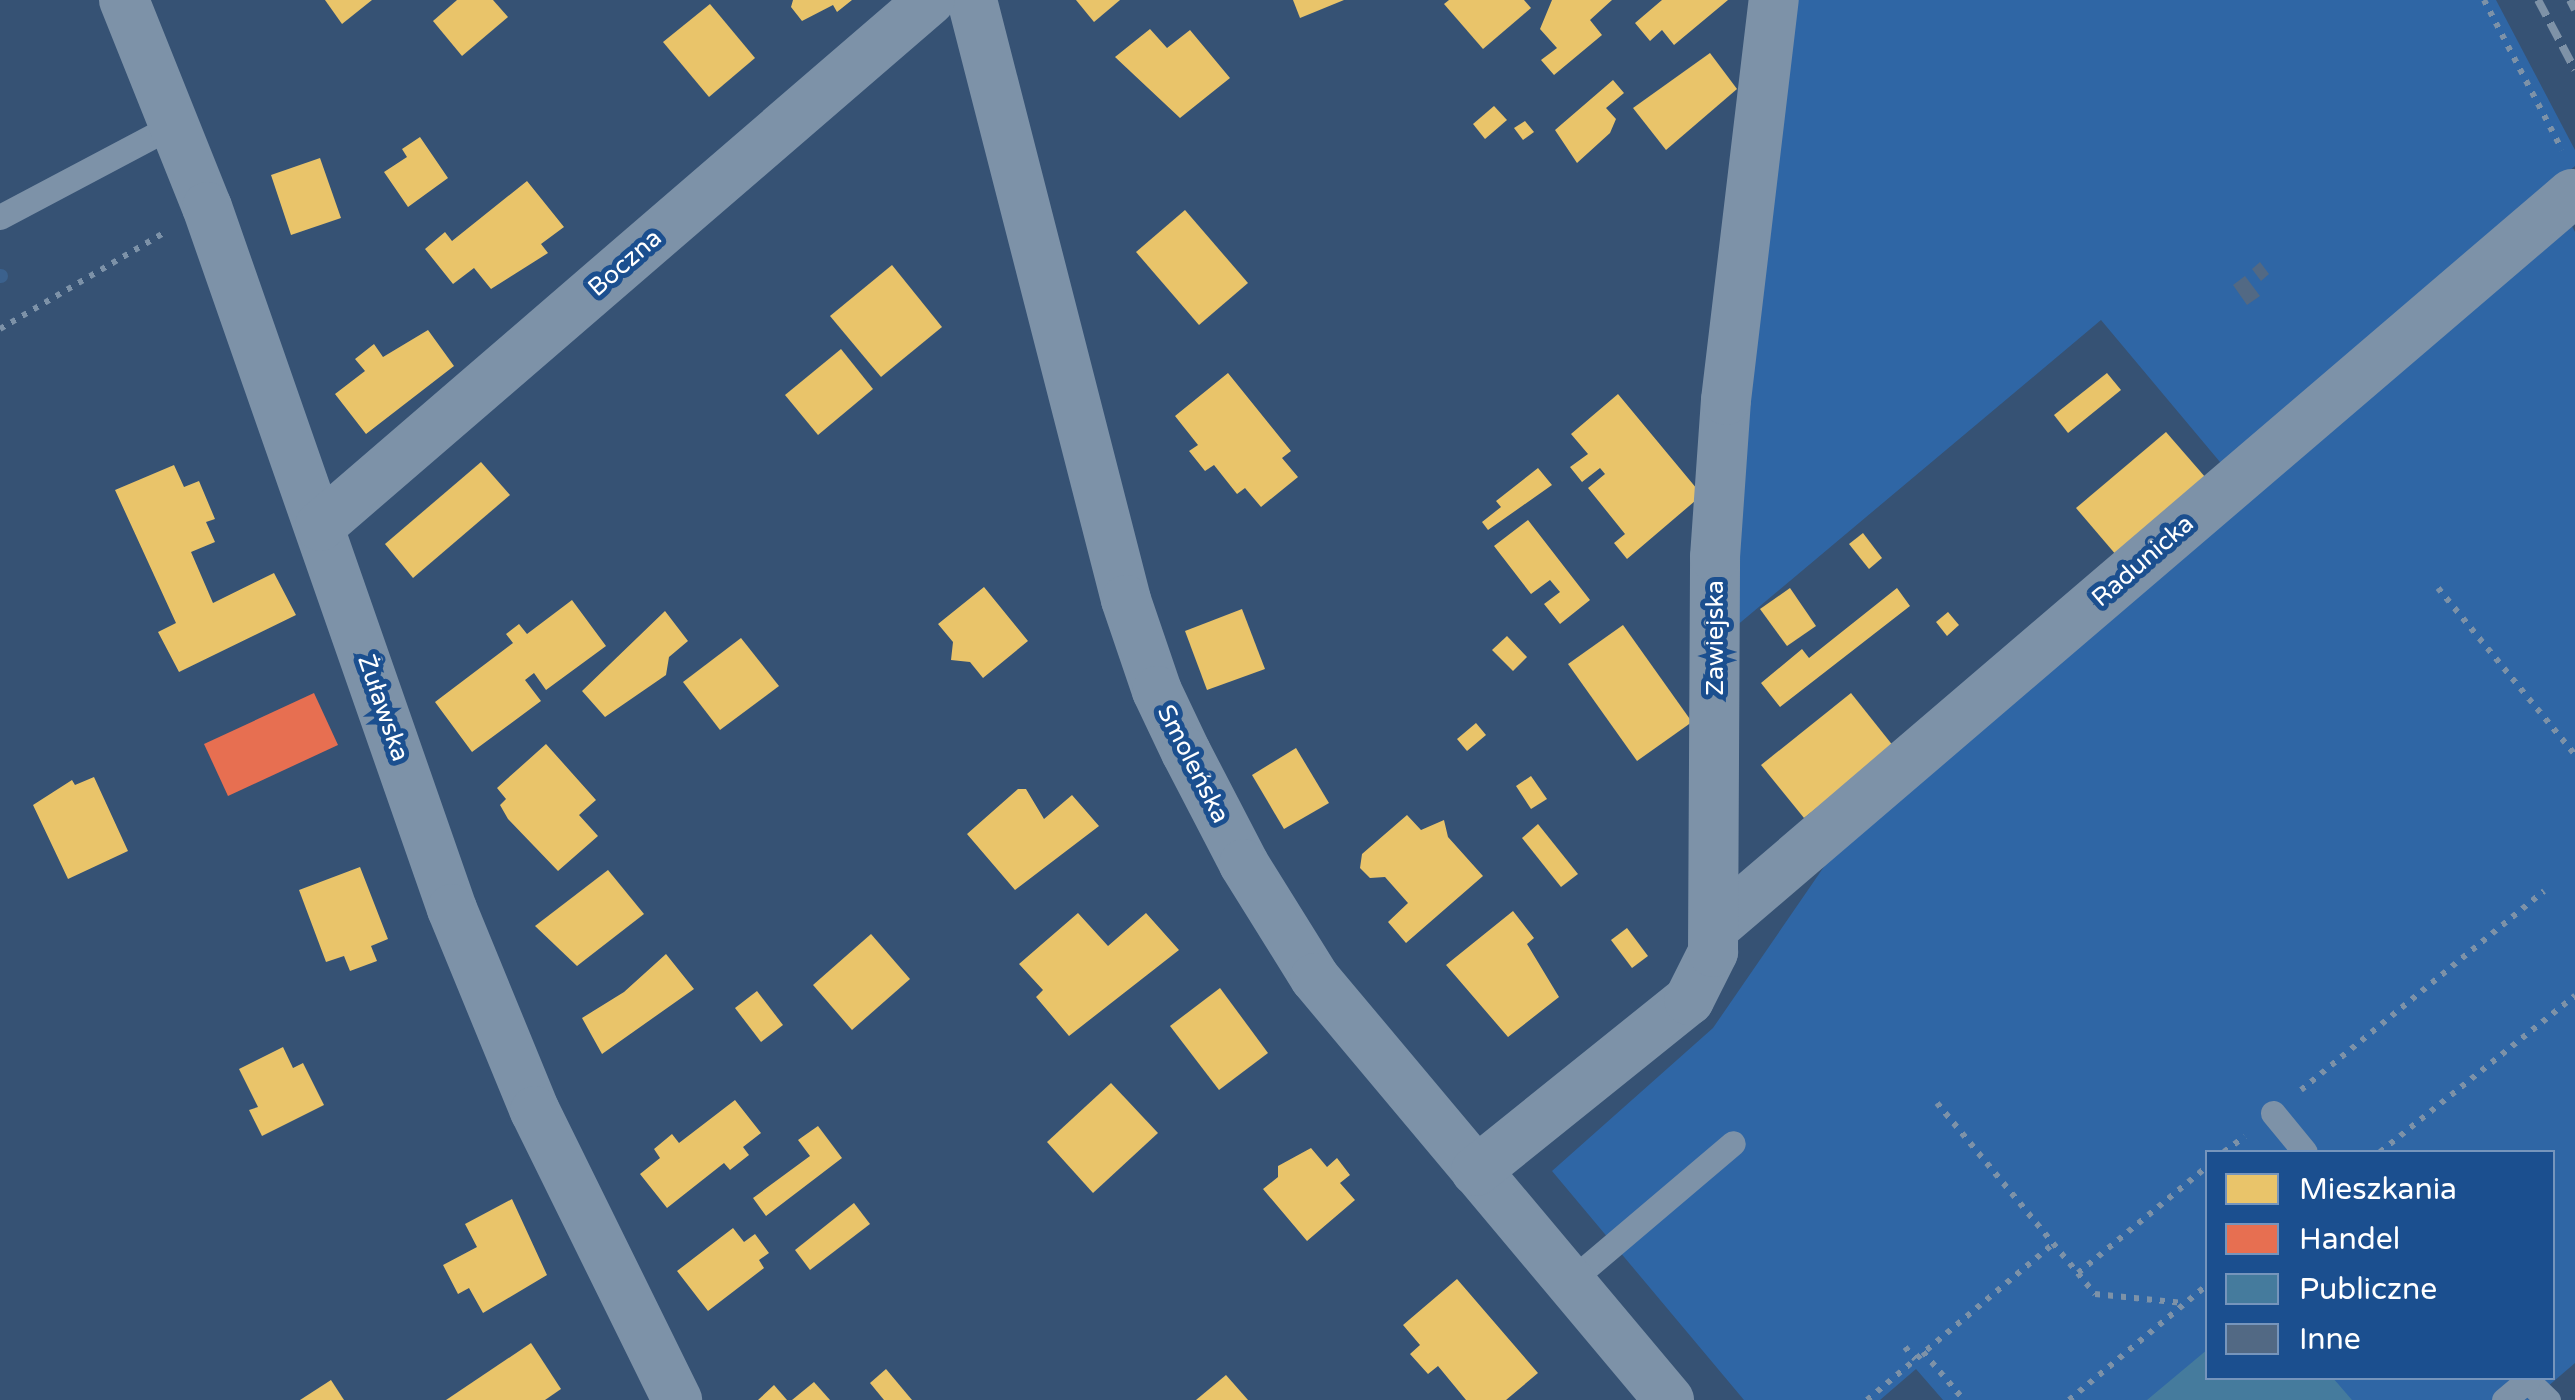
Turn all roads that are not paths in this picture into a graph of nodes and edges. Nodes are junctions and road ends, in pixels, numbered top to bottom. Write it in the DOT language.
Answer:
graph roads {
  1 [pos="124,0"];
  2 [pos="930,0"];
  3 [pos="972,0"];
  4 [pos="1774,0"];
  5 [pos="174,124"];
  6 [pos="2570,177"];
  7 [pos="0,217"];
  8 [pos="320,526"];
  9 [pos="1714,928"];
  10 [pos="2273,1113"];
  11 [pos="1733,1143"];
  12 [pos="2303,1150"];
  13 [pos="1476,1171"];
  14 [pos="1568,1283"];
  15 [pos="2525,1380"];
  16 [pos="2527,1380"];
  17 [pos="677,1400"];
  18 [pos="1669,1400"];
  19 [pos="2504,1400"];
  20 [pos="2548,1400"];
  1 -- 5 [label="street, Żuławska"];
  2 -- 8 [label="street, Boczna"];
  3 -- 13 [label="street, Smoleńska"];
  4 -- 9 [label="street, Zawiejska"];
  5 -- 7 [label="lane"];
  5 -- 8 [label="street, Żuławska"];
  6 -- 9 [label="street, Radunicka"];
  8 -- 17 [label="street, Żuławska"];
  9 -- 13 [label="street, Zawiejska"];
  10 -- 12 [label="lane"];
  11 -- 14 [label="lane"];
  13 -- 14 [label="street, Smoleńska"];
  14 -- 18 [label="street, Smoleńska"];
  15 -- 19 [label="lane"];
  16 -- 20 [label="lane"];
}
